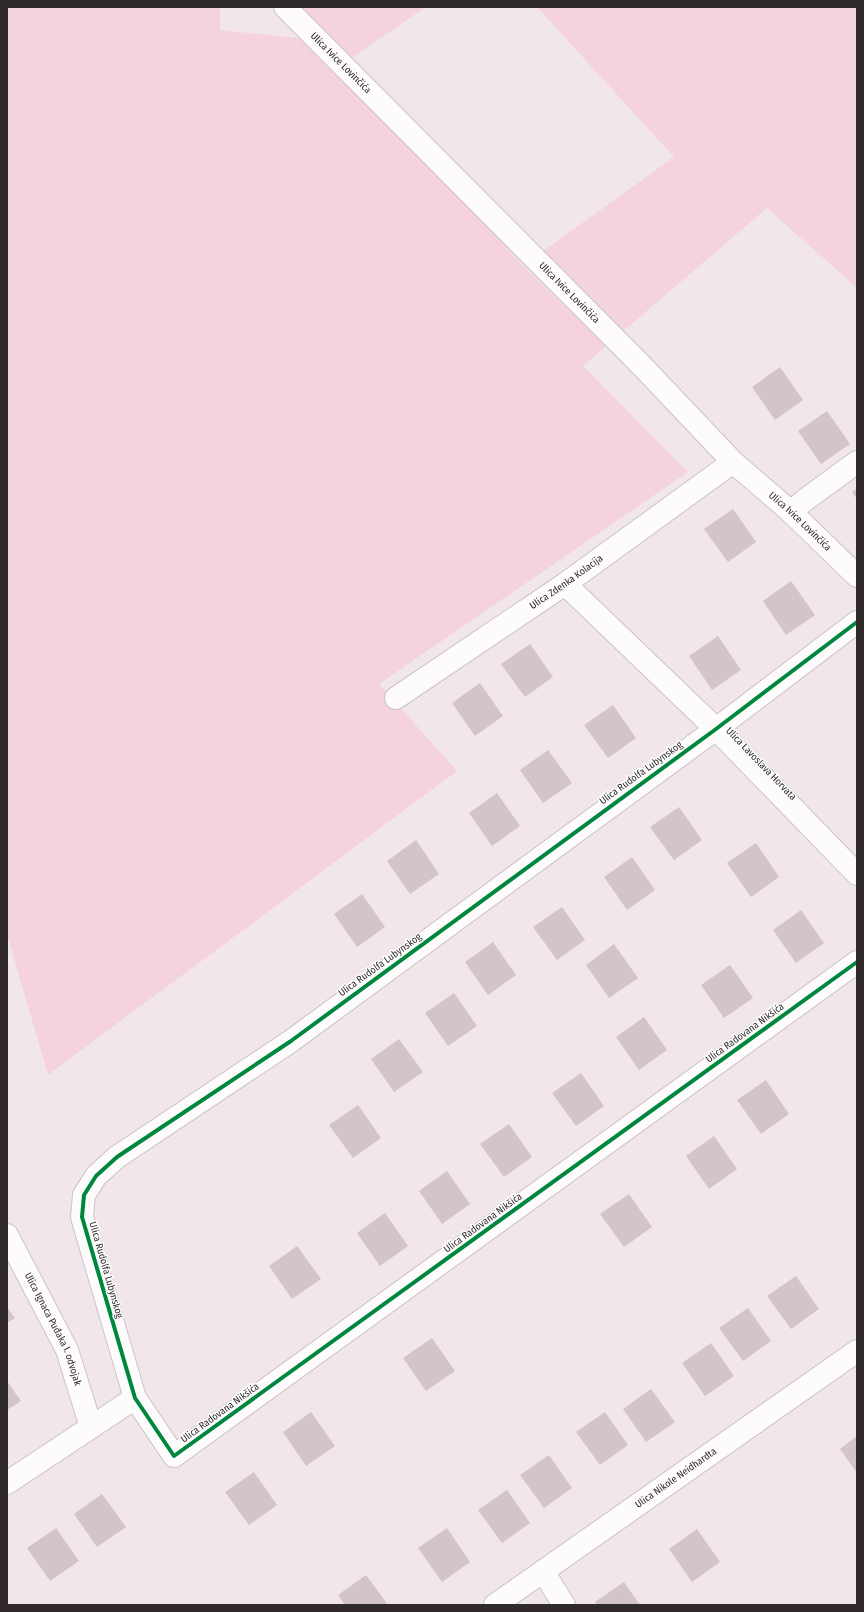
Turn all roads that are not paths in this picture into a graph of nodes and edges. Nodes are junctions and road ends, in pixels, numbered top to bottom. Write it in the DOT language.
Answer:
graph roads {
  1 [pos="285,7"];
  2 [pos="734,462"];
  3 [pos="857,462"];
  4 [pos="791,512"];
  5 [pos="857,576"];
  6 [pos="565,584"];
  7 [pos="857,622"];
  8 [pos="396,698"];
  9 [pos="716,729"];
  10 [pos="857,874"];
  11 [pos="857,962"];
  12 [pos="7,1235"];
  13 [pos="857,1351"];
  14 [pos="136,1398"];
  15 [pos="91,1427"];
  16 [pos="7,1483"];
  17 [pos="543,1571"];
  18 [pos="495,1605"];
  19 [pos="564,1605"];
  1 -- 2 [label="street, Ulica Ivice Lovinčića"];
  2 -- 4 [label="street, Ulica Ivice Lovinčića"];
  2 -- 6 [label="street, Ulica Zdenka Kolacija"];
  3 -- 4 [label="street"];
  4 -- 5 [label="street, Ulica Ivice Lovinčića"];
  6 -- 8 [label="street, Ulica Zdenka Kolacija"];
  6 -- 9 [label="street, Ulica Lavoslava Horvata"];
  7 -- 9 [label="street, Ulica Rudolfa Lubynskog"];
  9 -- 10 [label="street, Ulica Lavoslava Horvata"];
  9 -- 14 [label="street, Ulica Rudolfa Lubynskog"];
  11 -- 14 [label="street, Ulica Radovana Nikšića"];
  12 -- 15 [label="street, Ulica Ignaca Puđaka I. odvojak"];
  13 -- 17 [label="street, Ulica Nikole Neidhardta"];
  14 -- 15 [label="street"];
  15 -- 16 [label="street"];
  17 -- 18 [label="street, Ulica Nikole Neidhardta"];
  17 -- 19 [label="street"];
}
